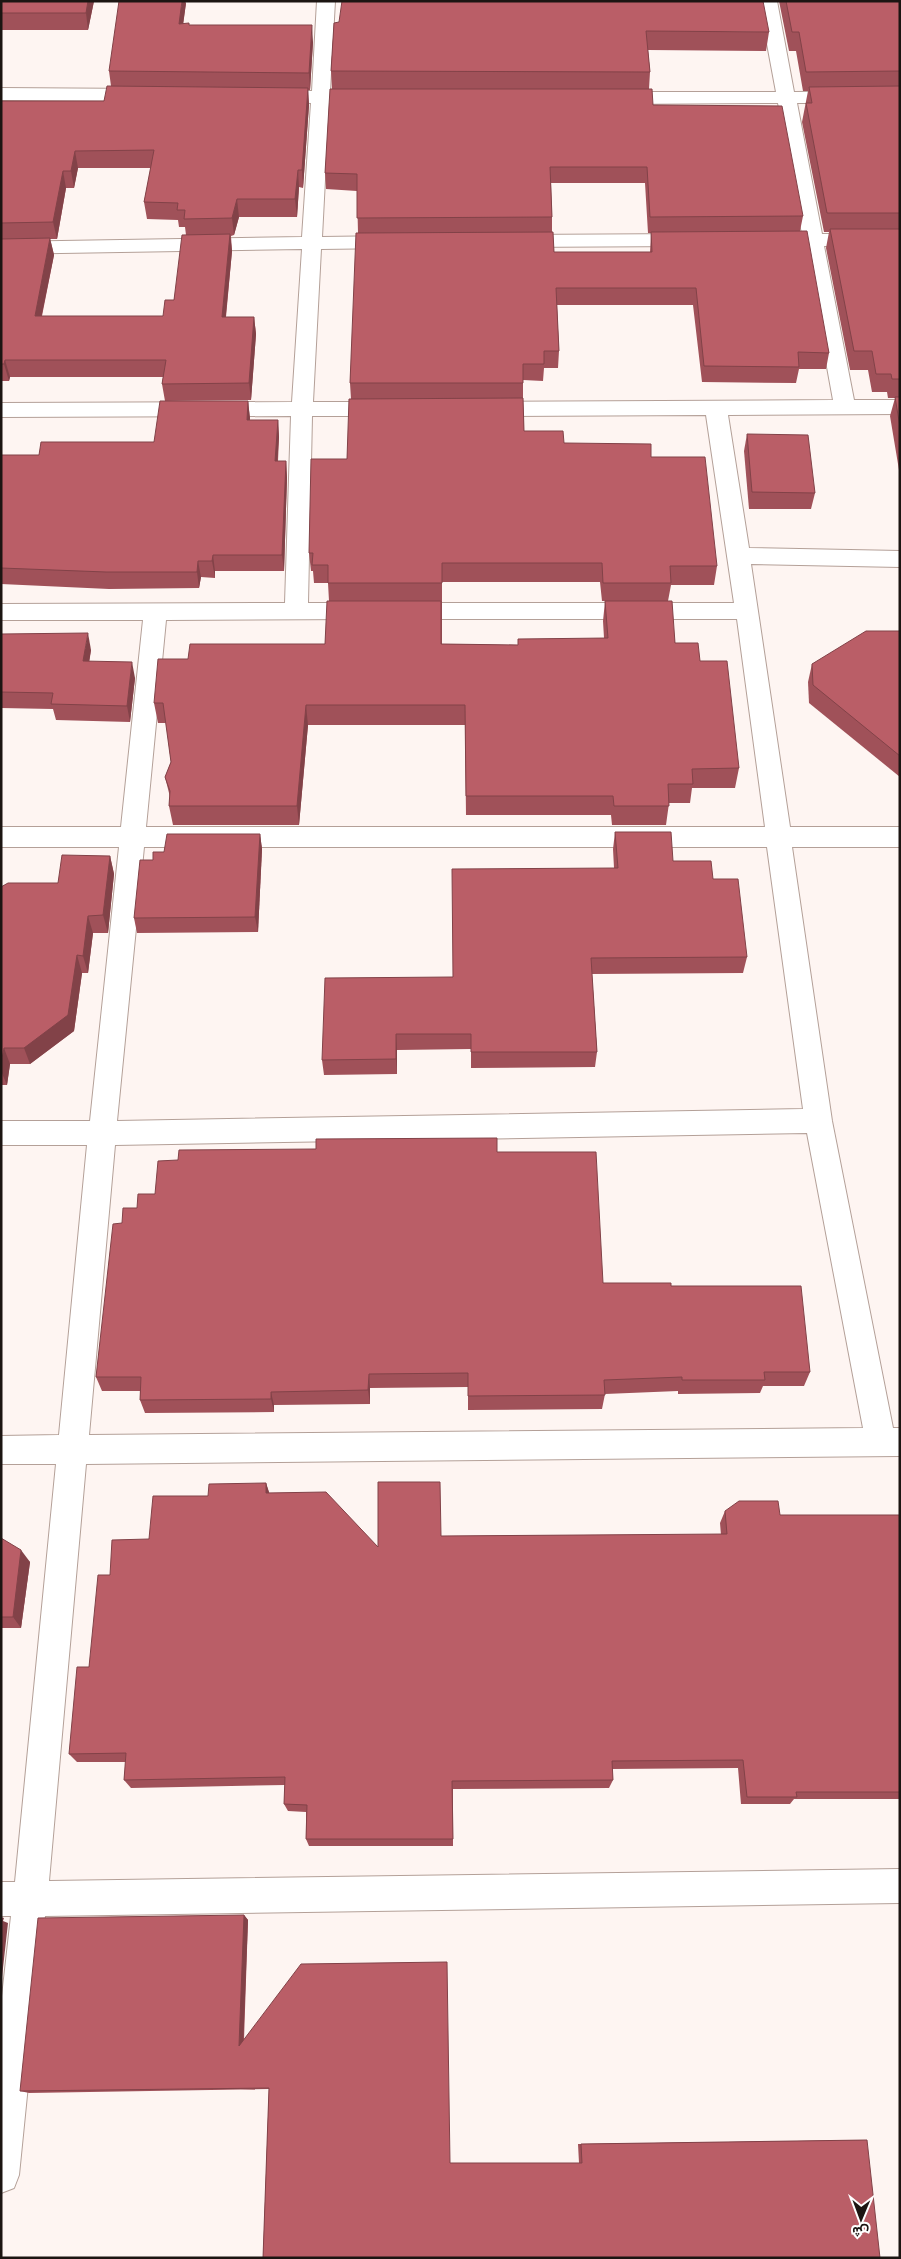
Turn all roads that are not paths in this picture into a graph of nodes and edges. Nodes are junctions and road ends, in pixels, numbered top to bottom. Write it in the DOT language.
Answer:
graph roads {
  1 [pos="326,1"];
  2 [pos="768,1"];
  3 [pos="1,94"];
  4 [pos="160,95"];
  5 [pos="250,96"];
  6 [pos="320,97"];
  7 [pos="379,97"];
  8 [pos="900,97"];
  9 [pos="598,98"];
  10 [pos="787,98"];
  11 [pos="706,240"];
  12 [pos="755,240"];
  13 [pos="814,240"];
  14 [pos="900,240"];
  15 [pos="312,242"];
  16 [pos="410,242"];
  17 [pos="499,242"];
  18 [pos="1,248"];
  19 [pos="845,407"];
  20 [pos="900,407"];
  21 [pos="716,408"];
  22 [pos="302,409"];
  23 [pos="401,409"];
  24 [pos="470,409"];
  25 [pos="1,410"];
  26 [pos="738,556"];
  27 [pos="900,559"];
  28 [pos="296,611"];
  29 [pos="747,611"];
  30 [pos="1,612"];
  31 [pos="155,612"];
  32 [pos="133,836"];
  33 [pos="780,836"];
  34 [pos="1,837"];
  35 [pos="900,837"];
  36 [pos="818,1121"];
  37 [pos="1,1133"];
  38 [pos="102,1133"];
  39 [pos="890,1442"];
  40 [pos="72,1449"];
  41 [pos="1,1450"];
  42 [pos="900,1886"];
  43 [pos="16,1899"];
  44 [pos="1,2175"];
  1 -- 6 [label="street"];
  2 -- 10 [label="street"];
  3 -- 4 [label="street"];
  5 -- 6 [label="street"];
  6 -- 7 [label="street"];
  6 -- 15 [label="street"];
  8 -- 10 [label="street"];
  9 -- 10 [label="street"];
  10 -- 13 [label="street"];
  11 -- 17 [label="street"];
  12 -- 13 [label="street"];
  13 -- 14 [label="street"];
  13 -- 19 [label="street"];
  15 -- 16 [label="street"];
  15 -- 18 [label="street"];
  15 -- 22 [label="street"];
  19 -- 20 [label="street"];
  19 -- 21 [label="street"];
  21 -- 24 [label="street"];
  21 -- 26 [label="street"];
  22 -- 23 [label="street"];
  22 -- 25 [label="street"];
  22 -- 28 [label="street"];
  26 -- 27 [label="street"];
  26 -- 29 [label="street"];
  28 -- 29 [label="street"];
  28 -- 31 [label="street"];
  29 -- 33 [label="street"];
  30 -- 31 [label="street"];
  31 -- 32 [label="street"];
  32 -- 33 [label="street"];
  32 -- 34 [label="street"];
  32 -- 38 [label="street"];
  33 -- 35 [label="street"];
  33 -- 36 [label="street"];
  36 -- 38 [label="street"];
  36 -- 39 [label="street"];
  37 -- 38 [label="street"];
  38 -- 40 [label="street"];
  39 -- 40 [label="street"];
  40 -- 41 [label="street"];
  40 -- 43 [label="street"];
  42 -- 43 [label="street"];
  43 -- 44 [label="street"];
}
